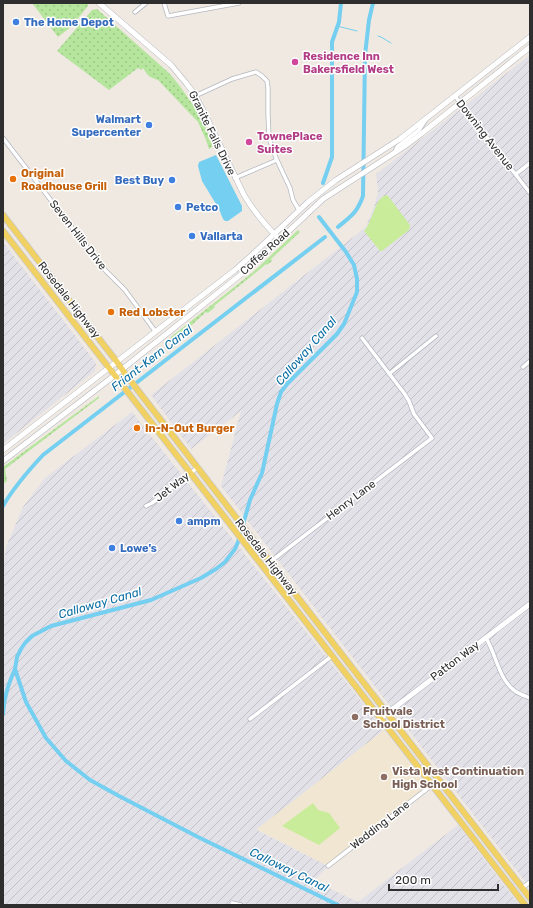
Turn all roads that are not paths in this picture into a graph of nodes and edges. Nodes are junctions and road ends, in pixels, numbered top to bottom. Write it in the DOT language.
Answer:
graph roads {
  1 [pos="99,3"];
  2 [pos="146,3"];
  3 [pos="164,3"];
  4 [pos="209,3"];
  5 [pos="239,3"];
  6 [pos="210,8"];
  7 [pos="135,12"];
  8 [pos="530,37"];
  9 [pos="530,47"];
  10 [pos="195,96"];
  11 [pos="455,96"];
  12 [pos="460,103"];
  13 [pos="426,119"];
  14 [pos="3,138"];
  15 [pos="395,152"];
  16 [pos="277,160"];
  17 [pos="530,163"];
  18 [pos="516,174"];
  19 [pos="235,178"];
  20 [pos="530,193"];
  21 [pos="300,210"];
  22 [pos="3,215"];
  23 [pos="3,231"];
  24 [pos="274,234"];
  25 [pos="280,240"];
  26 [pos="155,331"];
  27 [pos="436,336"];
  28 [pos="362,338"];
  29 [pos="530,361"];
  30 [pos="117,362"];
  31 [pos="523,367"];
  32 [pos="109,368"];
  33 [pos="122,370"];
  34 [pos="389,374"];
  35 [pos="115,375"];
  36 [pos="3,450"];
  37 [pos="3,461"];
  38 [pos="197,468"];
  39 [pos="190,473"];
  40 [pos="146,506"];
  41 [pos="247,539"];
  42 [pos="270,562"];
  43 [pos="263,567"];
  44 [pos="298,599"];
  45 [pos="530,604"];
  46 [pos="486,638"];
  47 [pos="332,656"];
  48 [pos="530,698"];
  49 [pos="387,714"];
  50 [pos="381,718"];
  51 [pos="250,719"];
  52 [pos="407,753"];
  53 [pos="441,783"];
  54 [pos="432,785"];
  55 [pos="468,818"];
  56 [pos="482,850"];
  57 [pos="328,866"];
  58 [pos="530,882"];
  59 [pos="522,888"];
  60 [pos="518,896"];
  61 [pos="530,898"];
  62 [pos="232,903"];
  63 [pos="530,904"];
  64 [pos="241,905"];
  65 [pos="525,905"];
  1 -- 10 [label="main road, Granite Falls Drive"];
  2 -- 7 [label="street"];
  3 -- 6 [label="street"];
  4 -- 6 [label="street"];
  5 -- 6 [label="street"];
  8 -- 11 [label="main road, Coffee Road"];
  9 -- 12 [label="main road, Coffee Road"];
  10 -- 16 [label="street"];
  10 -- 19 [label="main road, Granite Falls Drive"];
  11 -- 12 [label="street, Downing Avenue"];
  11 -- 13 [label="main road, Coffee Road"];
  12 -- 15 [label="main road, Coffee Road"];
  12 -- 18 [label="street, Downing Avenue"];
  13 -- 15 [label="street"];
  13 -- 21 [label="main road, Coffee Road"];
  14 -- 26 [label="street, Seven Hills Drive"];
  15 -- 25 [label="main road, Coffee Road"];
  16 -- 19 [label="street"];
  16 -- 21 [label="street"];
  17 -- 18 [label="street"];
  18 -- 20 [label="street, Downing Avenue"];
  19 -- 24 [label="main road, Granite Falls Drive"];
  21 -- 24 [label="main road, Coffee Road"];
  22 -- 30 [label="main road, Rosedale Highway"];
  23 -- 32 [label="main road, Rosedale Highway"];
  24 -- 25 [label="main road, Granite Falls Drive"];
  24 -- 26 [label="main road, Coffee Road"];
  25 -- 33 [label="main road, Coffee Road"];
  26 -- 30 [label="main road, Coffee Road"];
  27 -- 34 [label="street"];
  28 -- 34 [label="street"];
  29 -- 31 [label="street"];
  30 -- 32 [label="main road, Coffee Road"];
  30 -- 33 [label="main road, Rosedale Highway"];
  32 -- 35 [label="main road, Rosedale Highway"];
  32 -- 36 [label="main road, Coffee Road"];
  33 -- 35 [label="main road, Coffee Road"];
  33 -- 38 [label="main road, Rosedale Highway"];
  34 -- 42 [label="street, Henry Lane"];
  35 -- 37 [label="main road, Coffee Road"];
  35 -- 39 [label="main road, Rosedale Highway"];
  38 -- 39 [label="street, Jet Way"];
  38 -- 41 [label="main road, Rosedale Highway"];
  39 -- 40 [label="street, Jet Way"];
  39 -- 41 [label="main road, Rosedale Highway"];
  41 -- 42 [label="main road, Rosedale Highway"];
  41 -- 43 [label="main road, Rosedale Highway"];
  42 -- 44 [label="main road, Rosedale Highway"];
  43 -- 44 [label="main road"];
  43 -- 47 [label="main road, Rosedale Highway"];
  44 -- 49 [label="main road, Rosedale Highway"];
  45 -- 46 [label="main road, Patton Way"];
  46 -- 48 [label="street"];
  46 -- 49 [label="main road, Patton Way"];
  47 -- 50 [label="main road, Rosedale Highway"];
  47 -- 51 [label="street"];
  49 -- 50 [label="main road, Patton Way"];
  49 -- 53 [label="main road, Rosedale Highway"];
  50 -- 52 [label="main road, Rosedale Highway"];
  52 -- 53 [label="main road"];
  52 -- 54 [label="main road, Rosedale Highway"];
  53 -- 55 [label="main road, Rosedale Highway"];
  54 -- 55 [label="main road"];
  54 -- 56 [label="main road, Rosedale Highway"];
  54 -- 57 [label="street, Wedding Lane"];
  55 -- 59 [label="main road, Rosedale Highway"];
  56 -- 59 [label="main road"];
  56 -- 60 [label="main road, Rosedale Highway"];
  58 -- 59 [label="street"];
  59 -- 61 [label="main road, Rosedale Highway"];
  60 -- 63 [label="main road"];
  60 -- 65 [label="main road, Rosedale Highway"];
  62 -- 64 [label="street"];
}
